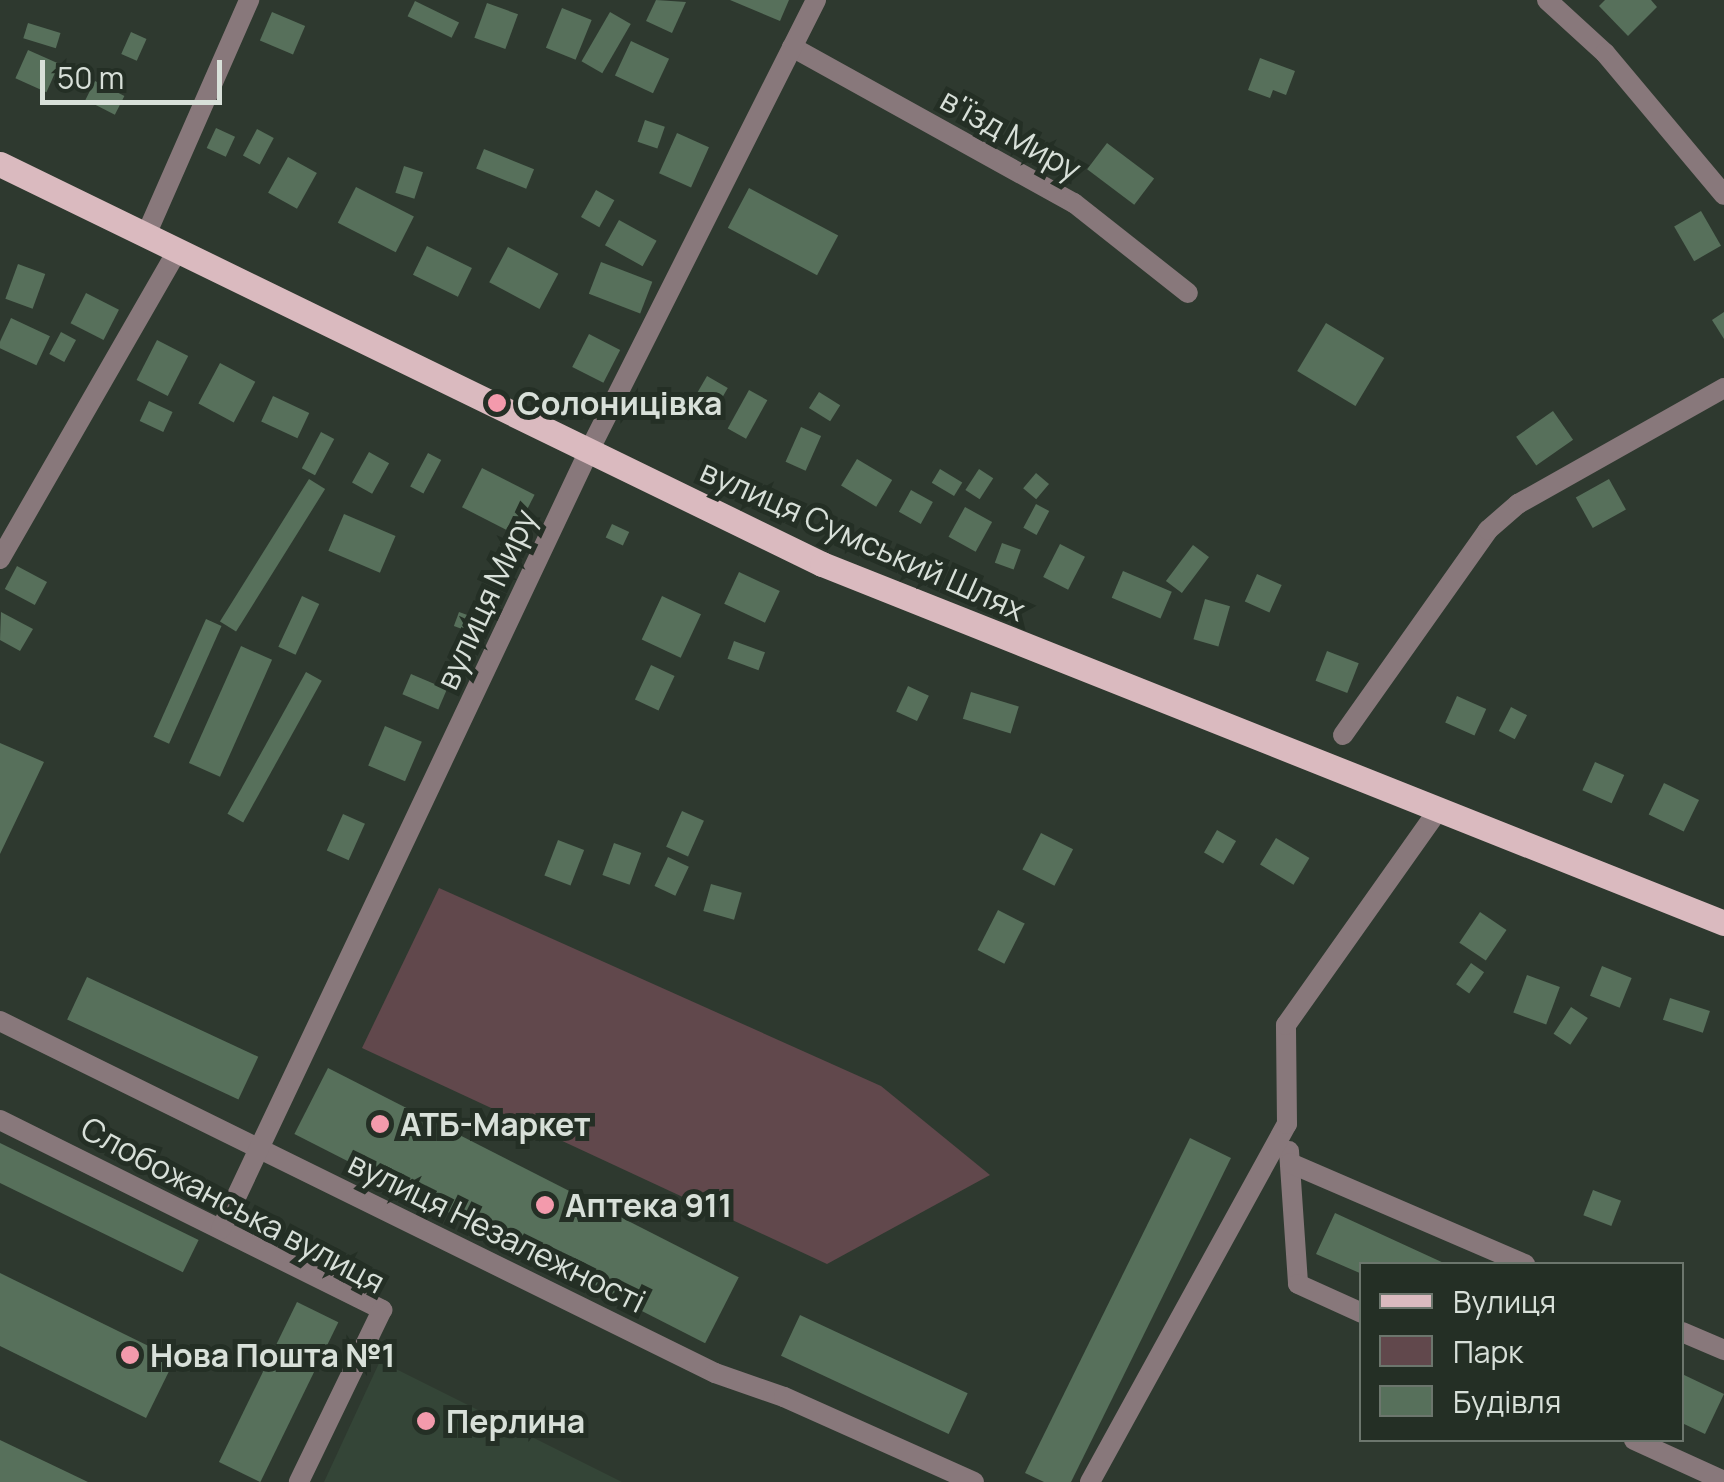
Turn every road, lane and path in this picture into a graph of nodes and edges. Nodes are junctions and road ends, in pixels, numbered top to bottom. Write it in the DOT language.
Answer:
graph roads {
  1 [pos="249,0"];
  2 [pos="816,0"];
  3 [pos="1548,0"];
  4 [pos="792,47"];
  5 [pos="0,164"];
  6 [pos="1724,195"];
  7 [pos="146,235"];
  8 [pos="178,250"];
  9 [pos="1188,293"];
  10 [pos="1724,388"];
  11 [pos="589,451"];
  12 [pos="0,558"];
  13 [pos="1343,735"];
  14 [pos="1438,810"];
  15 [pos="1724,922"];
  16 [pos="0,1021"];
  17 [pos="0,1120"];
  18 [pos="1287,1124"];
  19 [pos="258,1147"];
  20 [pos="1290,1163"];
  21 [pos="220,1229"];
  22 [pos="1521,1262"];
  23 [pos="1359,1312"];
  24 [pos="1684,1333"];
  25 [pos="1724,1350"];
  26 [pos="1638,1442"];
  27 [pos="1724,1481"];
  28 [pos="299,1482"];
  29 [pos="974,1482"];
  30 [pos="1090,1482"];
  1 -- 7 [label="street"];
  2 -- 4 [label="street, вулиця Миру"];
  3 -- 6 [label="street"];
  4 -- 9 [label="street, в'їзд Миру"];
  4 -- 11 [label="street, вулиця Миру"];
  5 -- 7 [label="main road, вулиця Сумський Шлях"];
  7 -- 8 [label="main road, вулиця Сумський Шлях"];
  8 -- 11 [label="main road, вулиця Сумський Шлях"];
  8 -- 12 [label="street"];
  10 -- 13 [label="street"];
  11 -- 14 [label="main road, вулиця Сумський Шлях"];
  11 -- 19 [label="street, вулиця Миру"];
  14 -- 15 [label="main road, вулиця Сумський Шлях"];
  14 -- 18 [label="street"];
  16 -- 19 [label="street, вулиця Незалежності"];
  17 -- 21 [label="street, Слобожанська вулиця"];
  18 -- 20 [label="street"];
  18 -- 30 [label="street"];
  19 -- 21 [label="street, вулиця Миру"];
  19 -- 29 [label="street, вулиця Незалежності"];
  20 -- 22 [label="street"];
  20 -- 23 [label="street"];
  21 -- 28 [label="street, Слобожанська вулиця"];
  24 -- 25 [label="street"];
  26 -- 27 [label="street"];
}
